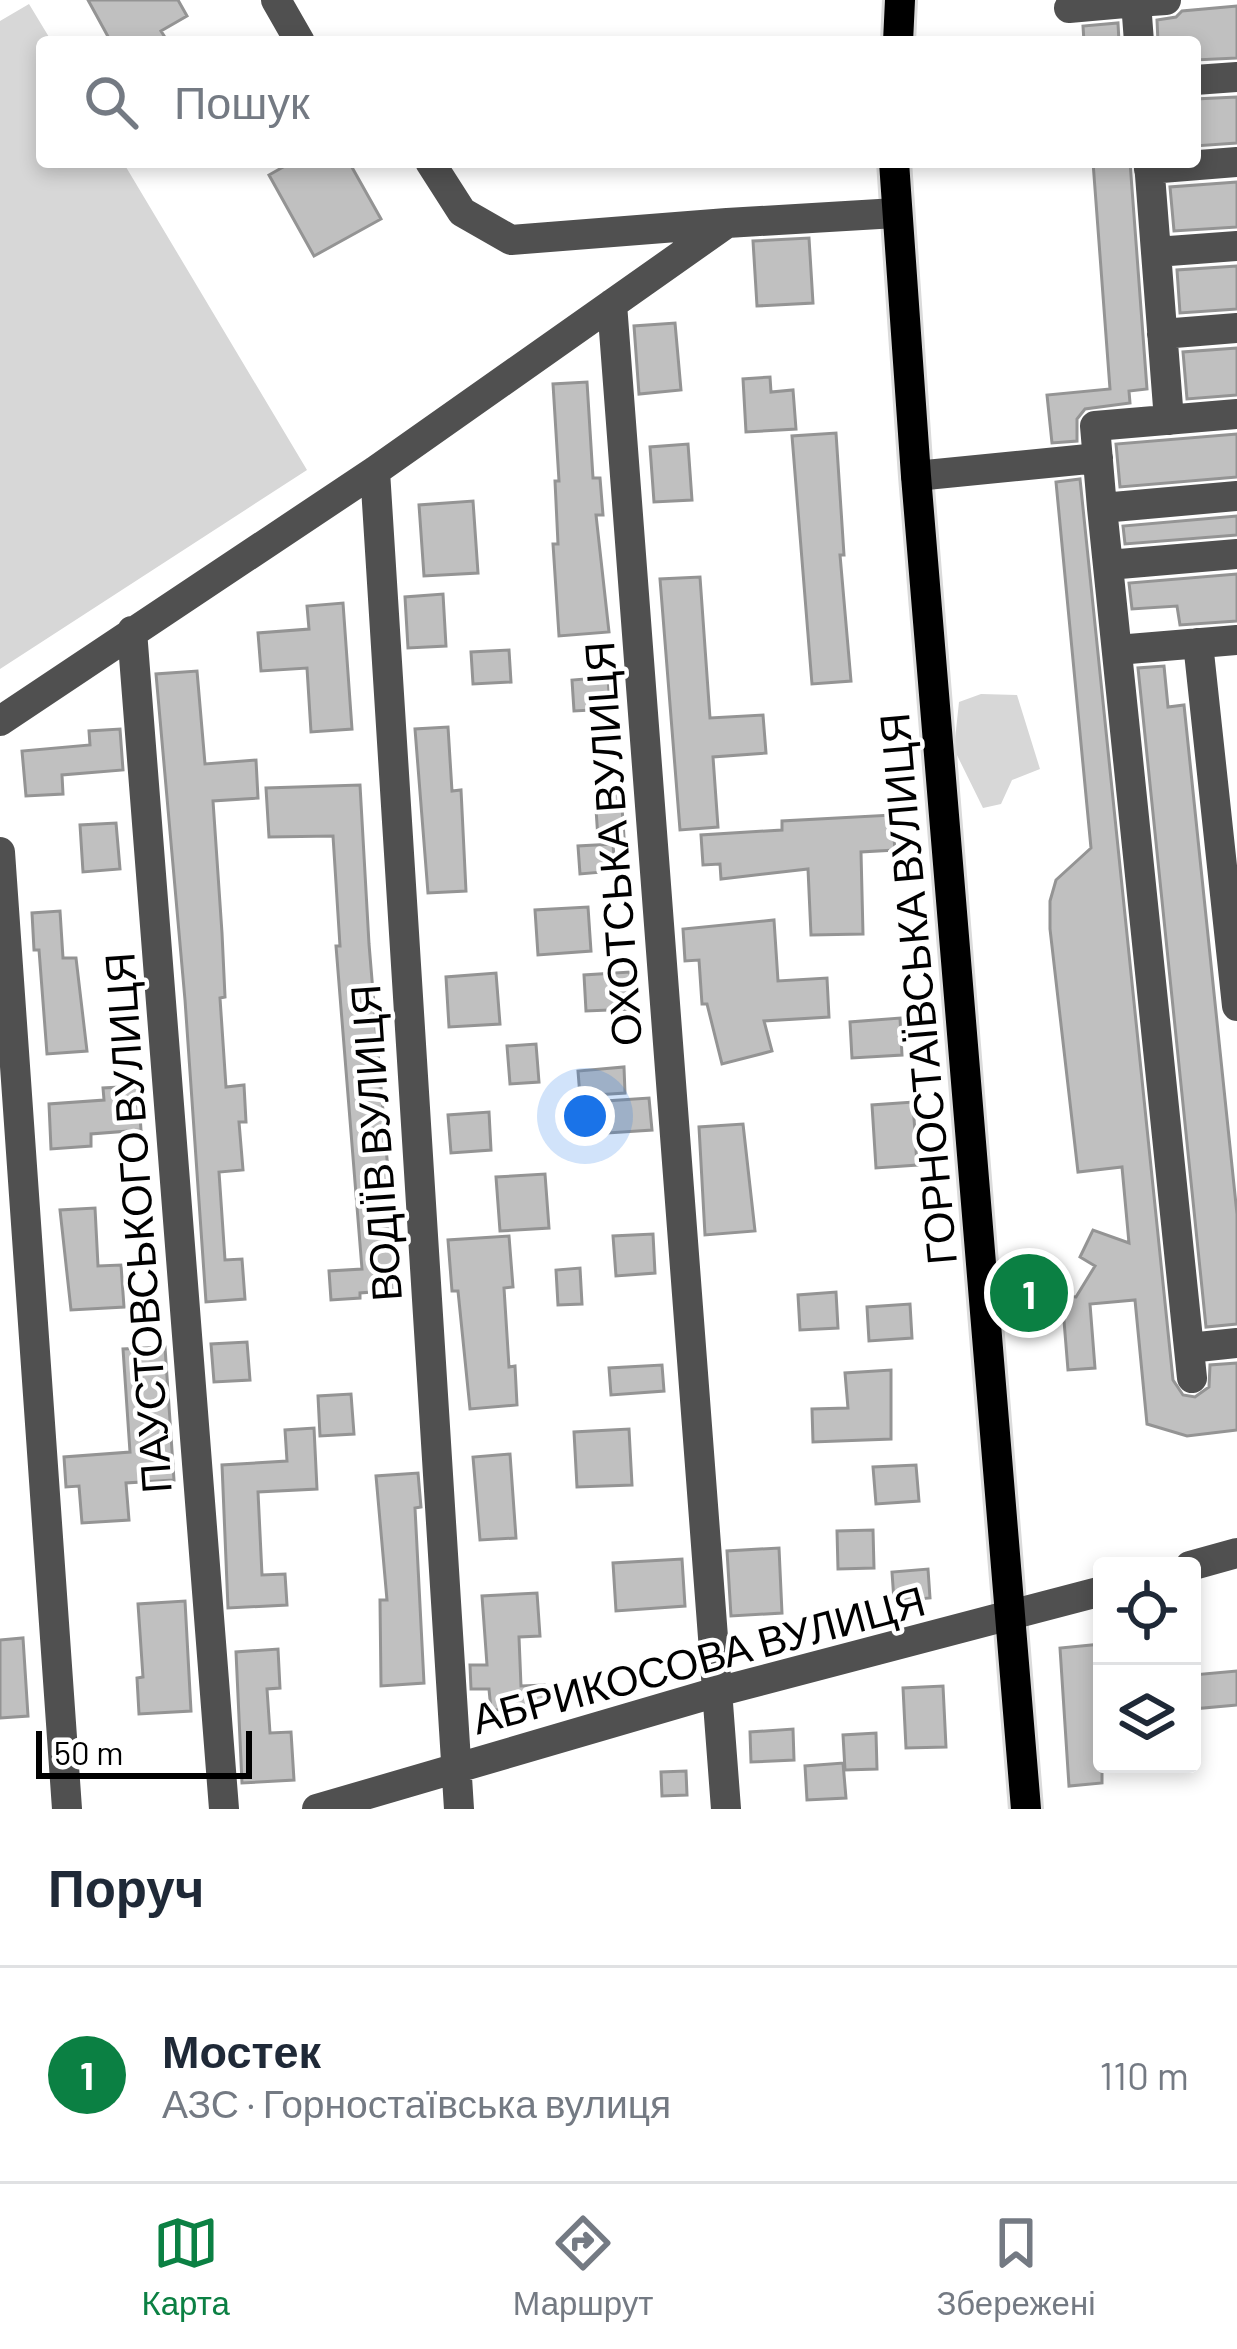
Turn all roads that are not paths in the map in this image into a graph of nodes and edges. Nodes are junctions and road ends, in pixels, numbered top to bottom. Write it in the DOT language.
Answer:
graph roads {
  1 [pos="276,0"];
  2 [pos="900,0"];
  3 [pos="1151,1"];
  4 [pos="1070,8"];
  5 [pos="297,36"];
  6 [pos="898,36"];
  7 [pos="1141,36"];
  8 [pos="1237,77"];
  9 [pos="1201,80"];
  10 [pos="1237,162"];
  11 [pos="1201,164"];
  12 [pos="434,168"];
  13 [pos="894,168"];
  14 [pos="1149,168"];
  15 [pos="896,213"];
  16 [pos="727,223"];
  17 [pos="1237,246"];
  18 [pos="1156,252"];
  19 [pos="612,304"];
  20 [pos="1237,328"];
  21 [pos="1162,334"];
  22 [pos="1237,414"];
  23 [pos="1169,420"];
  24 [pos="1097,458"];
  25 [pos="375,471"];
  26 [pos="916,476"];
  27 [pos="1237,496"];
  28 [pos="1102,508"];
  29 [pos="1237,554"];
  30 [pos="1108,565"];
  31 [pos="132,631"];
  32 [pos="1237,640"];
  33 [pos="1198,643"];
  34 [pos="1117,650"];
  35 [pos="0,721"];
  36 [pos="0,852"];
  37 [pos="1237,1006"];
  38 [pos="1237,1343"];
  39 [pos="1237,1552"];
  40 [pos="1201,1563"];
  41 [pos="1093,1594"];
  42 [pos="1011,1617"];
  43 [pos="717,1692"];
  44 [pos="454,1768"];
  45 [pos="68,1809"];
  46 [pos="224,1809"];
  47 [pos="317,1809"];
  48 [pos="459,1809"];
  49 [pos="726,1809"];
  50 [pos="1026,1809"];
  1 -- 5 [label="street"];
  2 -- 6 [label="main road"];
  3 -- 4 [label="street"];
  3 -- 7 [label="street"];
  8 -- 9 [label="street"];
  10 -- 11 [label="street"];
  12 -- 16 [label="street"];
  13 -- 15 [label="main road, ГОРНОСТАЇВСЬКА ВУЛИЦЯ"];
  14 -- 18 [label="street"];
  15 -- 16 [label="street"];
  15 -- 26 [label="main road, ГОРНОСТАЇВСЬКА ВУЛИЦЯ"];
  16 -- 19 [label="street"];
  17 -- 18 [label="street"];
  18 -- 21 [label="street"];
  19 -- 25 [label="street"];
  19 -- 43 [label="street, ОХОТСЬКА ВУЛИЦЯ"];
  20 -- 21 [label="street"];
  21 -- 23 [label="street"];
  22 -- 23 [label="street"];
  23 -- 24 [label="street"];
  24 -- 26 [label="street"];
  24 -- 28 [label="street"];
  25 -- 31 [label="street"];
  25 -- 44 [label="street, ВОДІЇВ ВУЛИЦЯ"];
  26 -- 42 [label="main road, ГОРНОСТАЇВСЬКА ВУЛИЦЯ"];
  27 -- 28 [label="street"];
  28 -- 30 [label="street"];
  29 -- 30 [label="street"];
  30 -- 34 [label="street"];
  31 -- 35 [label="street"];
  31 -- 46 [label="street, ПАУСТОВСЬКОГО ВУЛИЦЯ"];
  32 -- 33 [label="street"];
  33 -- 34 [label="street"];
  33 -- 37 [label="street"];
  34 -- 38 [label="street"];
  36 -- 45 [label="street"];
  39 -- 40 [label="street"];
  41 -- 42 [label="street, АБРИКОСОВА ВУЛИЦЯ"];
  42 -- 43 [label="street, АБРИКОСОВА ВУЛИЦЯ"];
  42 -- 50 [label="main road, ГОРНОСТАЇВСЬКА ВУЛИЦЯ"];
  43 -- 44 [label="street, АБРИКОСОВА ВУЛИЦЯ"];
  43 -- 49 [label="street, ОХОТСЬКА ВУЛИЦЯ"];
  44 -- 47 [label="street, АБРИКОСОВА ВУЛИЦЯ"];
  44 -- 48 [label="street, ВОДІЇВ ВУЛИЦЯ"];
}
